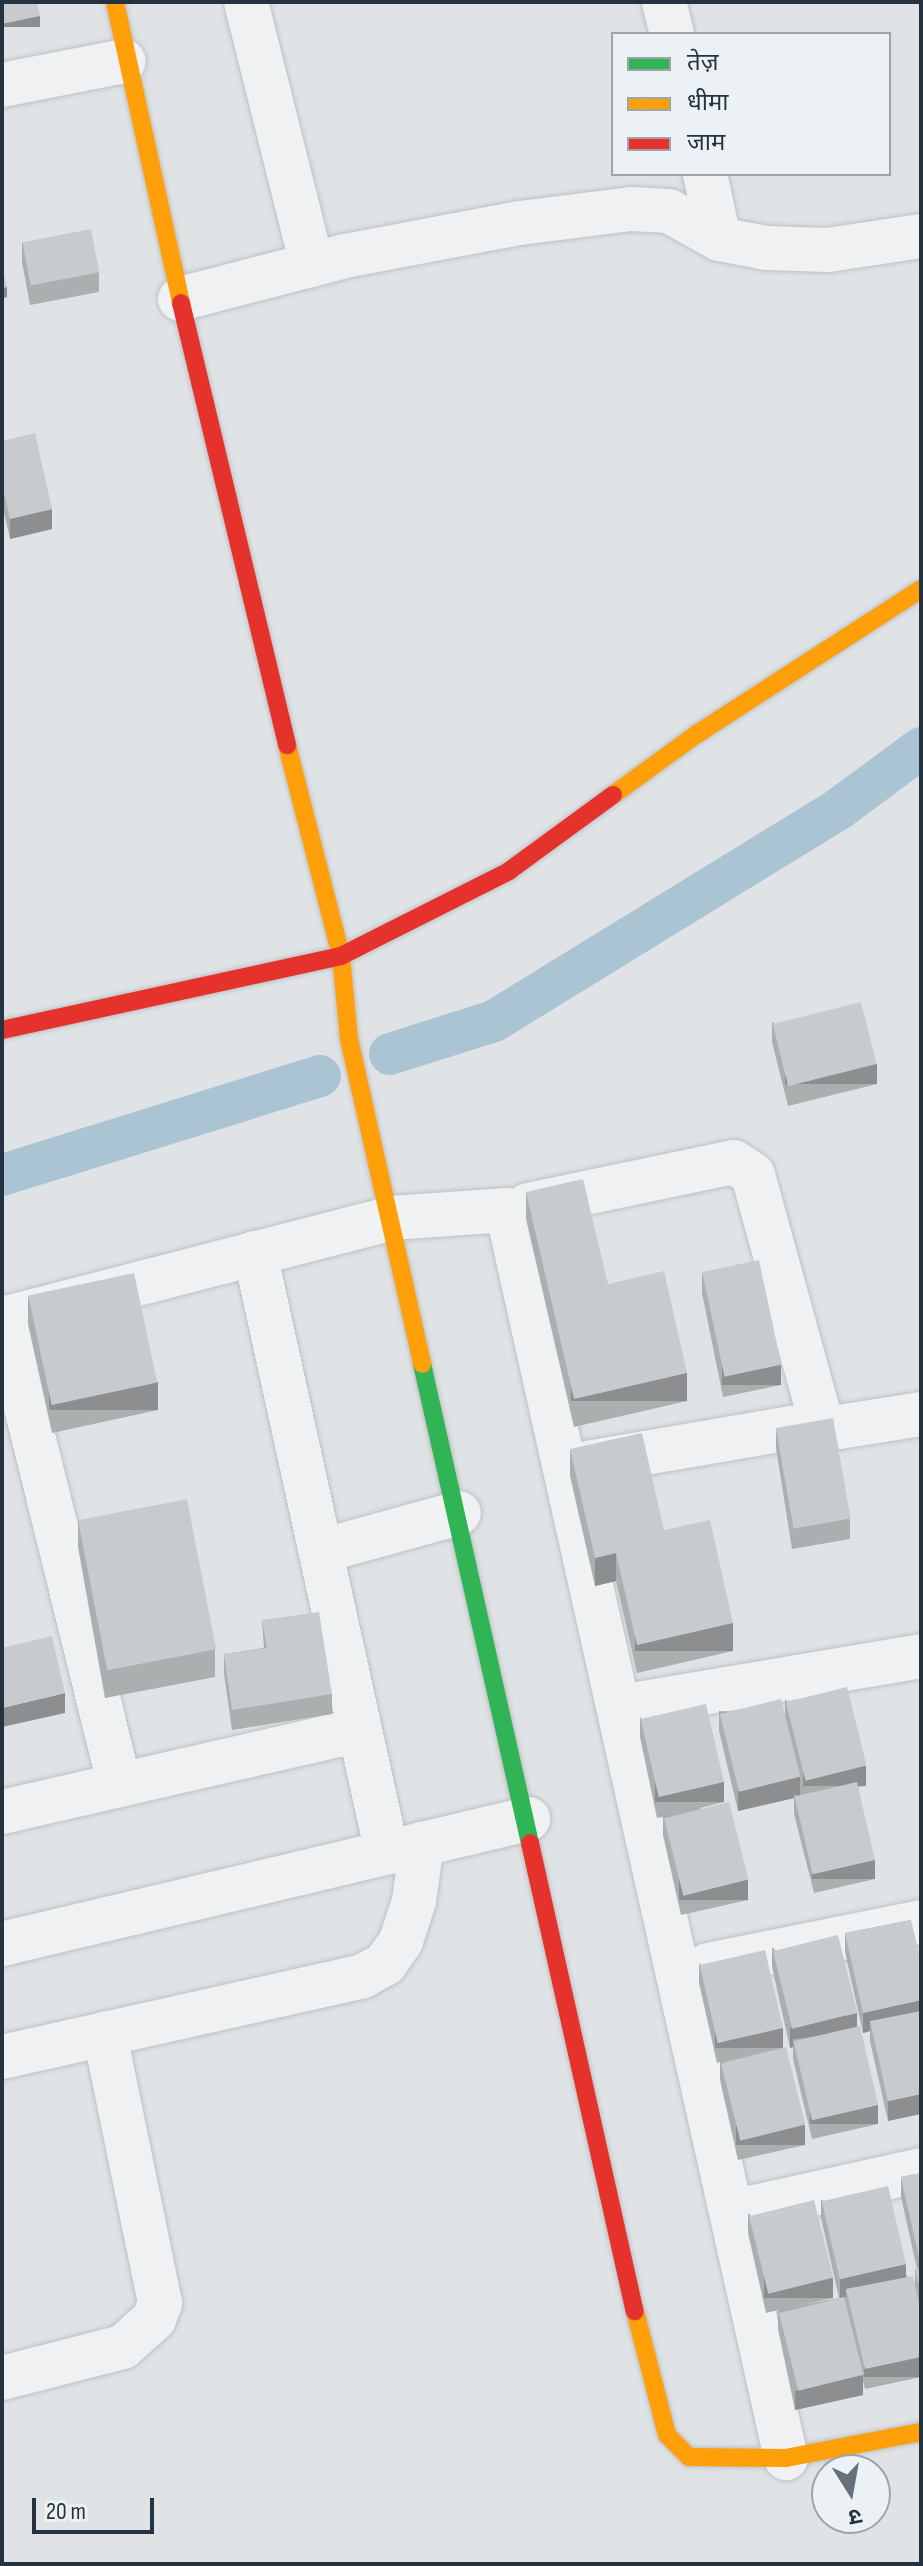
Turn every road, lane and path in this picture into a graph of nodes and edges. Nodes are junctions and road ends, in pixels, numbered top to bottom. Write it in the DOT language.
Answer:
graph roads {
  1 [pos="115,2"];
  2 [pos="246,2"];
  3 [pos="664,2"];
  4 [pos="672,32"];
  5 [pos="124,61"];
  6 [pos="2,85"];
  7 [pos="705,176"];
  8 [pos="921,236"];
  9 [pos="719,239"];
  10 [pos="312,265"];
  11 [pos="180,299"];
  12 [pos="921,589"];
  13 [pos="341,956"];
  14 [pos="2,1030"];
  15 [pos="507,1210"];
  16 [pos="392,1218"];
  17 [pos="255,1253"];
  18 [pos="3,1318"];
  19 [pos="921,1414"];
  20 [pos="809,1425"];
  21 [pos="565,1467"];
  22 [pos="459,1513"];
  23 [pos="321,1551"];
  24 [pos="921,1656"];
  25 [pos="620,1707"];
  26 [pos="360,1730"];
  27 [pos="120,1785"];
  28 [pos="2,1812"];
  29 [pos="528,1819"];
  30 [pos="404,1848"];
  31 [pos="921,1922"];
  32 [pos="2,1944"];
  33 [pos="679,1971"];
  34 [pos="105,2034"];
  35 [pos="2,2057"];
  36 [pos="921,2170"];
  37 [pos="732,2212"];
  38 [pos="2,2378"];
  39 [pos="921,2432"];
  40 [pos="786,2458"];
  1 -- 5 [label="street"];
  2 -- 10 [label="street"];
  3 -- 4 [label="street"];
  5 -- 6 [label="street"];
  5 -- 11 [label="street"];
  7 -- 9 [label="street"];
  8 -- 9 [label="street"];
  9 -- 10 [label="street"];
  10 -- 11 [label="street"];
  11 -- 13 [label="street"];
  12 -- 13 [label="street"];
  13 -- 14 [label="street"];
  13 -- 16 [label="street"];
  15 -- 16 [label="street"];
  15 -- 20 [label="street"];
  15 -- 21 [label="street"];
  16 -- 17 [label="street"];
  16 -- 22 [label="street"];
  17 -- 18 [label="street"];
  17 -- 23 [label="street"];
  18 -- 27 [label="street"];
  19 -- 20 [label="street"];
  20 -- 21 [label="street"];
  21 -- 25 [label="street"];
  22 -- 23 [label="street"];
  22 -- 29 [label="street"];
  23 -- 26 [label="street"];
  24 -- 25 [label="street"];
  25 -- 33 [label="street"];
  26 -- 27 [label="street"];
  26 -- 30 [label="street"];
  27 -- 28 [label="street"];
  29 -- 30 [label="street"];
  29 -- 40 [label="street"];
  30 -- 32 [label="street"];
  30 -- 34 [label="street"];
  31 -- 33 [label="street"];
  33 -- 37 [label="street"];
  34 -- 35 [label="street"];
  34 -- 38 [label="street"];
  36 -- 37 [label="street"];
  37 -- 40 [label="street"];
  39 -- 40 [label="street"];
}
